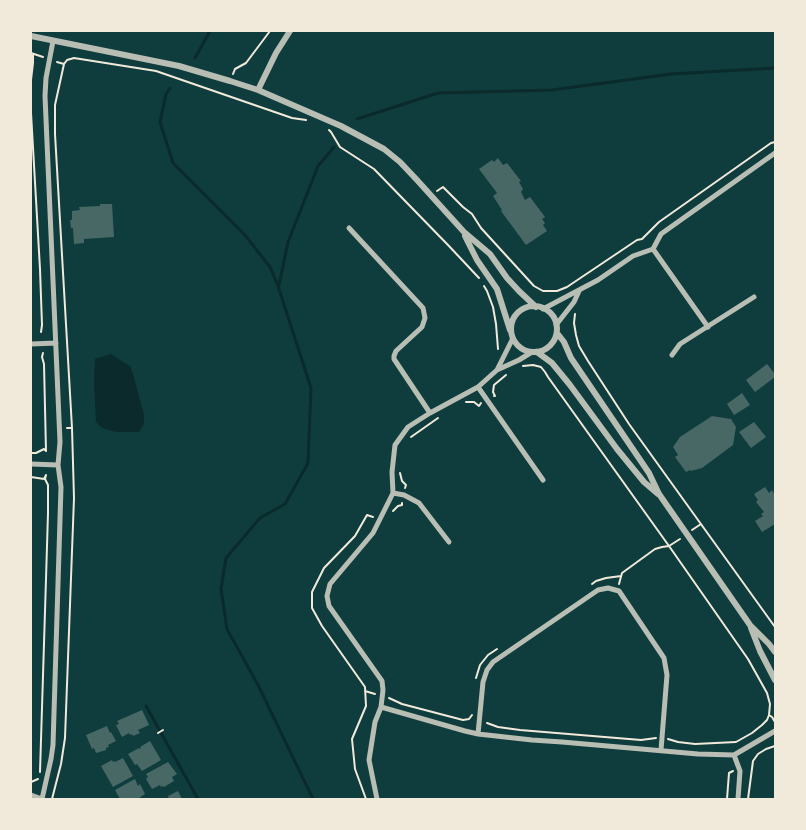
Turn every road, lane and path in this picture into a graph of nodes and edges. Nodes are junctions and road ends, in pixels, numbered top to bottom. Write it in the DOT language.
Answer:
graph roads {
  1 [pos="270,31"];
  2 [pos="290,31"];
  3 [pos="31,36"];
  4 [pos="54,41"];
  5 [pos="32,53"];
  6 [pos="50,59"];
  7 [pos="64,64"];
  8 [pos="31,80"];
  9 [pos="230,81"];
  10 [pos="258,90"];
  11 [pos="31,113"];
  12 [pos="307,120"];
  13 [pos="326,128"];
  14 [pos="775,142"];
  15 [pos="775,153"];
  16 [pos="430,194"];
  17 [pos="348,228"];
  18 [pos="464,232"];
  19 [pos="653,248"];
  20 [pos="480,280"];
  21 [pos="484,286"];
  22 [pos="580,290"];
  23 [pos="754,297"];
  24 [pos="540,308"];
  25 [pos="575,313"];
  26 [pos="708,326"];
  27 [pos="556,329"];
  28 [pos="41,332"];
  29 [pos="512,336"];
  30 [pos="56,343"];
  31 [pos="31,344"];
  32 [pos="498,352"];
  33 [pos="534,352"];
  34 [pos="43,353"];
  35 [pos="672,355"];
  36 [pos="522,366"];
  37 [pos="497,370"];
  38 [pos="506,375"];
  39 [pos="478,387"];
  40 [pos="492,397"];
  41 [pos="467,402"];
  42 [pos="482,402"];
  43 [pos="430,413"];
  44 [pos="444,414"];
  45 [pos="72,428"];
  46 [pos="59,429"];
  47 [pos="410,437"];
  48 [pos="31,453"];
  49 [pos="31,464"];
  50 [pos="58,465"];
  51 [pos="400,468"];
  52 [pos="31,477"];
  53 [pos="543,480"];
  54 [pos="406,487"];
  55 [pos="393,493"];
  56 [pos="659,494"];
  57 [pos="402,502"];
  58 [pos="392,512"];
  59 [pos="374,517"];
  60 [pos="449,542"];
  61 [pos="669,546"];
  62 [pos="620,592"];
  63 [pos="750,625"];
  64 [pos="775,627"];
  65 [pos="775,652"];
  66 [pos="775,680"];
  67 [pos="365,691"];
  68 [pos="373,693"];
  69 [pos="381,707"];
  70 [pos="769,715"];
  71 [pos="463,720"];
  72 [pos="471,721"];
  73 [pos="775,722"];
  74 [pos="487,723"];
  75 [pos="163,730"];
  76 [pos="775,731"];
  77 [pos="158,733"];
  78 [pos="478,734"];
  79 [pos="654,738"];
  80 [pos="669,739"];
  81 [pos="775,746"];
  82 [pos="661,750"];
  83 [pos="734,755"];
  84 [pos="733,772"];
  85 [pos="31,782"];
  86 [pos="31,795"];
  87 [pos="42,799"];
  88 [pos="52,799"];
  89 [pos="366,799"];
  90 [pos="377,799"];
  91 [pos="727,799"];
  92 [pos="738,799"];
  93 [pos="748,799"];
  1 -- 9 [label="path"];
  2 -- 10 [label="street"];
  3 -- 4 [label="street"];
  4 -- 6 [label="street"];
  4 -- 9 [label="street"];
  5 -- 6 [label="path"];
  5 -- 8 [label="path"];
  6 -- 7 [label="path"];
  6 -- 30 [label="street"];
  7 -- 12 [label="path"];
  7 -- 45 [label="path"];
  9 -- 10 [label="street"];
  10 -- 16 [label="street"];
  11 -- 28 [label="path"];
  13 -- 20 [label="path"];
  14 -- 16 [label="path"];
  15 -- 19 [label="street"];
  16 -- 18 [label="street"];
  17 -- 43 [label="street"];
  18 -- 24 [label="street"];
  18 -- 29 [label="street"];
  19 -- 22 [label="street"];
  19 -- 26 [label="street"];
  21 -- 32 [label="path"];
  22 -- 24 [label="street"];
  22 -- 27 [label="street"];
  23 -- 26 [label="street"];
  24 -- 27 [label="street"];
  24 -- 29 [label="street"];
  25 -- 64 [label="path"];
  26 -- 35 [label="street"];
  27 -- 33 [label="street"];
  27 -- 56 [label="street"];
  29 -- 33 [label="street"];
  29 -- 37 [label="street"];
  30 -- 31 [label="street"];
  30 -- 46 [label="street"];
  33 -- 37 [label="street"];
  33 -- 56 [label="street"];
  34 -- 48 [label="path"];
  36 -- 61 [label="path"];
  37 -- 39 [label="street"];
  38 -- 40 [label="path"];
  39 -- 43 [label="street"];
  39 -- 53 [label="street"];
  41 -- 42 [label="path"];
  43 -- 55 [label="street"];
  44 -- 47 [label="path"];
  45 -- 46 [label="path"];
  45 -- 88 [label="path"];
  46 -- 50 [label="street"];
  49 -- 50 [label="street"];
  50 -- 87 [label="street"];
  51 -- 54 [label="path"];
  52 -- 85 [label="path"];
  55 -- 60 [label="street"];
  55 -- 69 [label="street"];
  56 -- 63 [label="street"];
  57 -- 58 [label="path"];
  59 -- 67 [label="path"];
  61 -- 62 [label="path"];
  61 -- 70 [label="path"];
  62 -- 78 [label="street"];
  62 -- 82 [label="street"];
  63 -- 65 [label="street"];
  63 -- 66 [label="street"];
  67 -- 68 [label="path"];
  67 -- 89 [label="path"];
  69 -- 78 [label="street"];
  69 -- 90 [label="street"];
  70 -- 73 [label="path"];
  70 -- 80 [label="path"];
  71 -- 72 [label="path"];
  74 -- 79 [label="path"];
  75 -- 77 [label="path"];
  76 -- 83 [label="street"];
  78 -- 82 [label="street"];
  81 -- 93 [label="path"];
  82 -- 83 [label="street"];
  83 -- 92 [label="street"];
  84 -- 91 [label="path"];
  86 -- 87 [label="street"];
}
